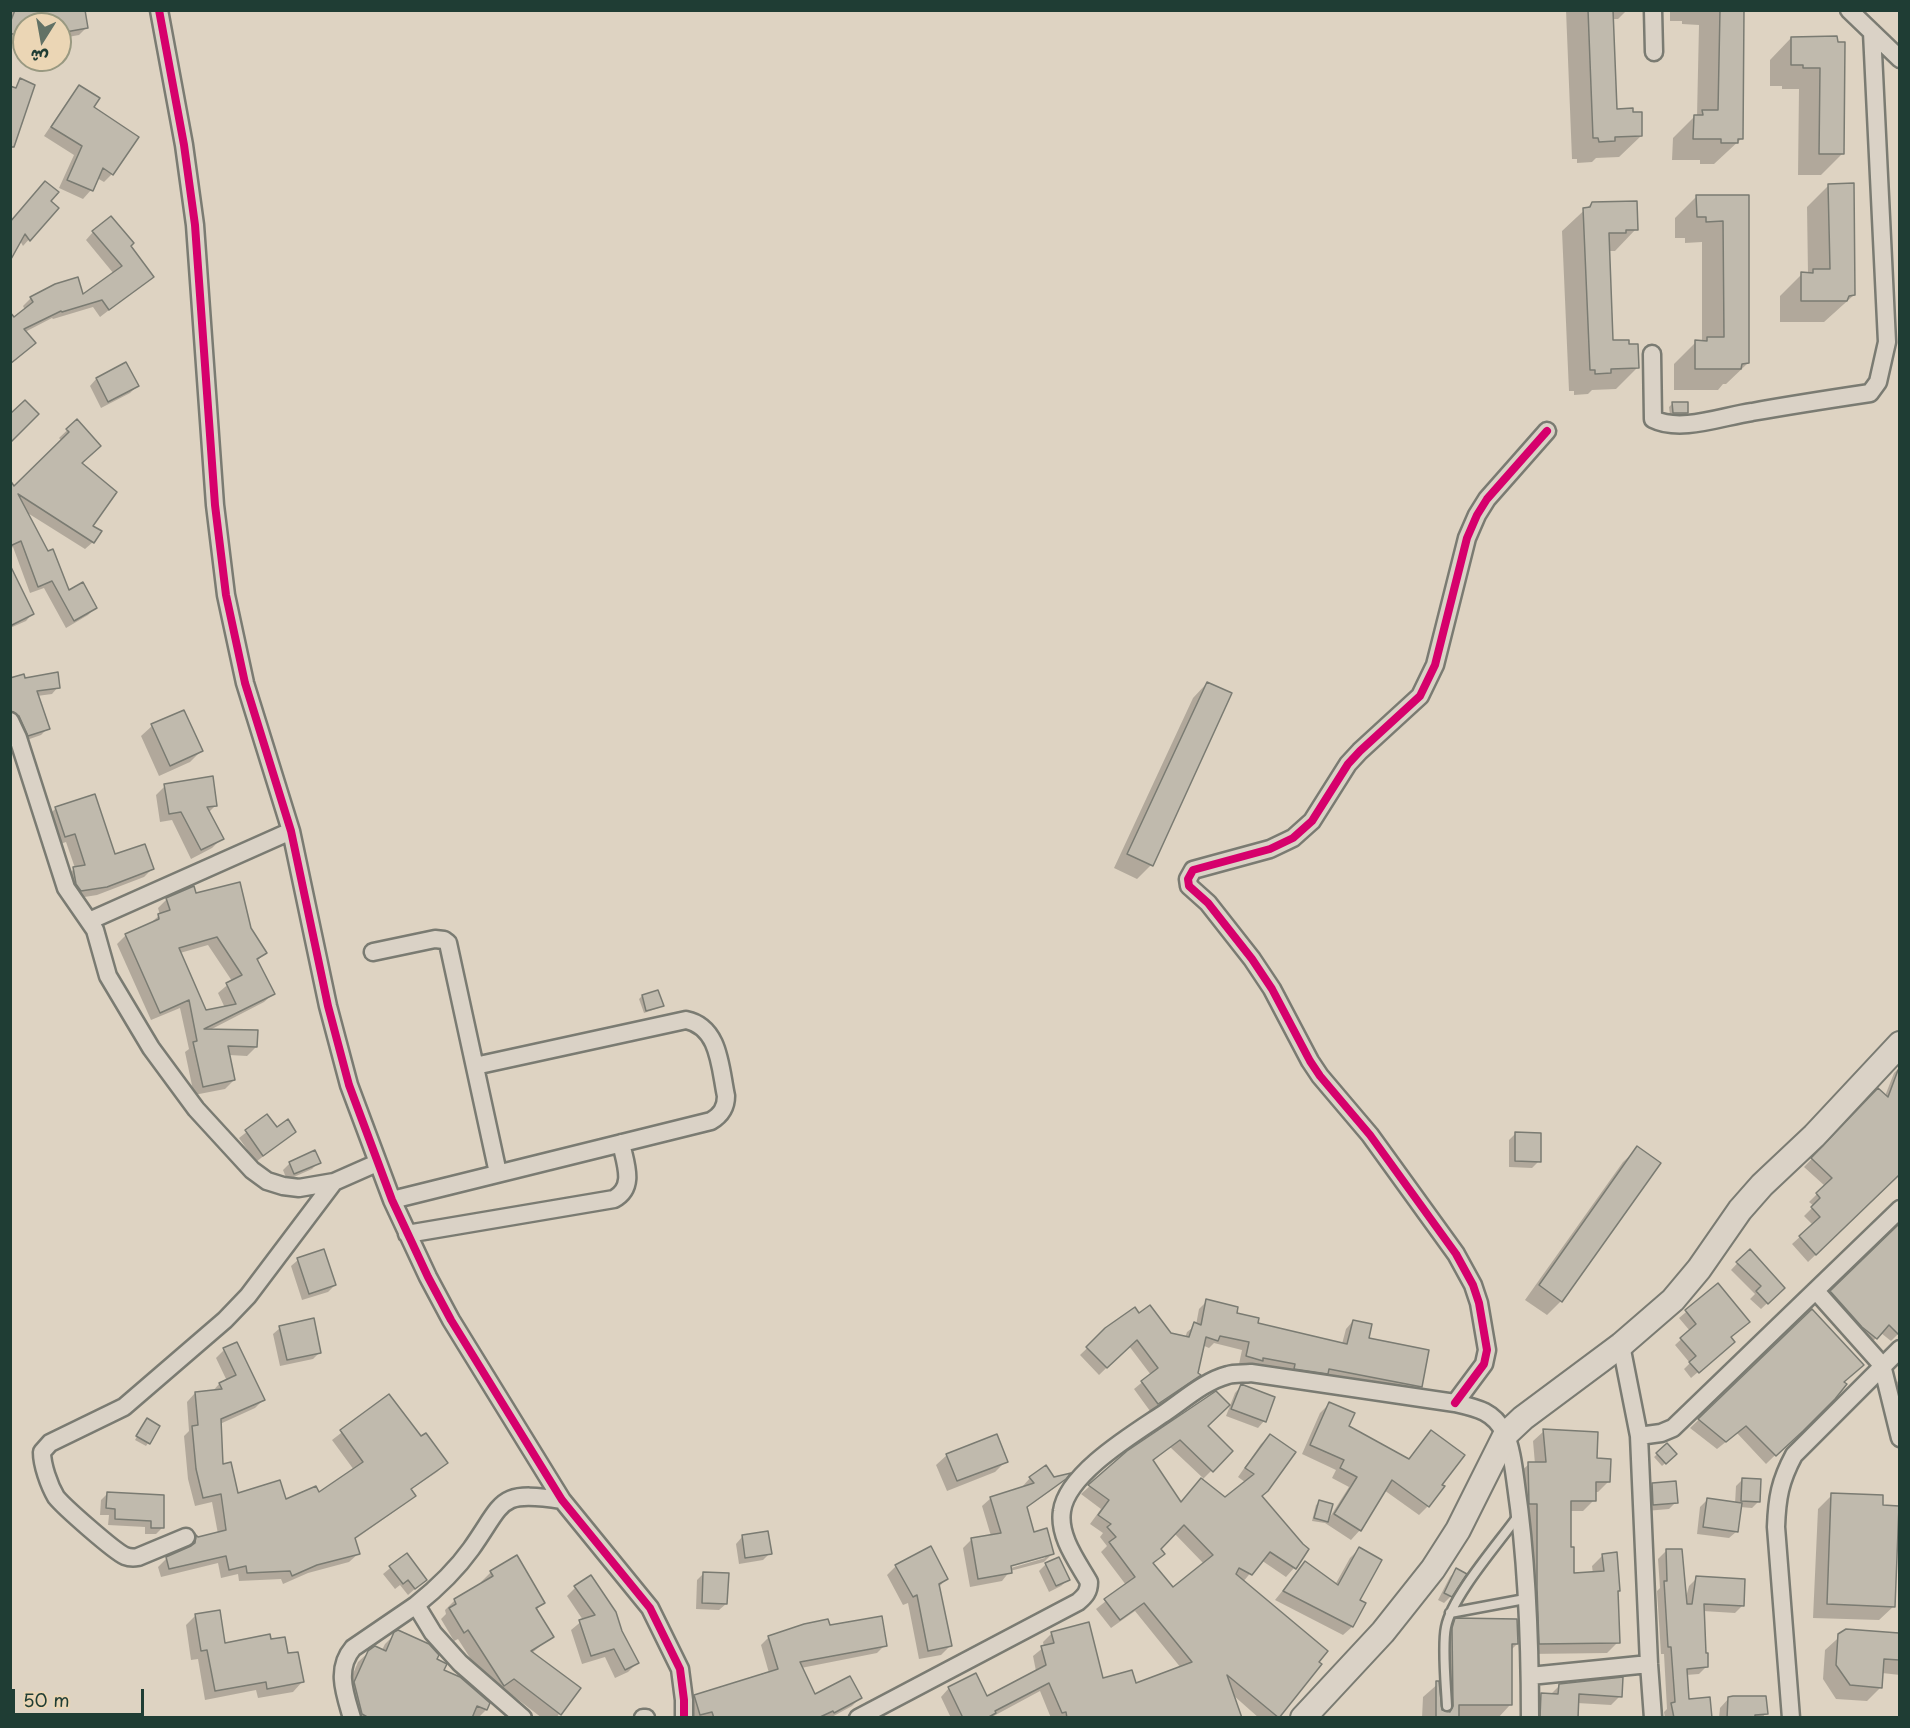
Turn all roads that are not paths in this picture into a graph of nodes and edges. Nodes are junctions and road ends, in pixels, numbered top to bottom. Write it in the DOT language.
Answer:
graph roads {
  1 [pos="159,10"];
  2 [pos="1653,10"];
  3 [pos="1849,10"];
  4 [pos="1872,32"];
  5 [pos="1654,52"];
  6 [pos="1899,59"];
  7 [pos="1652,354"];
  8 [pos="1547,431"];
  9 [pos="10,721"];
  10 [pos="291,831"];
  11 [pos="89,921"];
  12 [pos="373,952"];
  13 [pos="1899,1045"];
  14 [pos="476,1066"];
  15 [pos="621,1143"];
  16 [pos="377,1163"];
  17 [pos="498,1173"];
  18 [pos="334,1182"];
  19 [pos="392,1200"];
  20 [pos="1899,1210"];
  21 [pos="407,1234"];
  22 [pos="1816,1291"];
  23 [pos="1622,1344"];
  24 [pos="1899,1348"];
  25 [pos="1882,1365"];
  26 [pos="1455,1403"];
  27 [pos="1506,1434"];
  28 [pos="1640,1436"];
  29 [pos="1899,1438"];
  30 [pos="562,1500"];
  31 [pos="1520,1514"];
  32 [pos="186,1537"];
  33 [pos="1526,1599"];
  34 [pos="416,1605"];
  35 [pos="1450,1613"];
  36 [pos="1649,1664"];
  37 [pos="1530,1676"];
  38 [pos="1447,1706"];
  39 [pos="352,1718"];
  40 [pos="523,1718"];
  41 [pos="684,1718"];
  42 [pos="858,1718"];
  43 [pos="1303,1718"];
  44 [pos="1530,1718"];
  45 [pos="1653,1718"];
  46 [pos="1791,1718"];
  1 -- 10 [label="street"];
  2 -- 5 [label="street"];
  3 -- 4 [label="street"];
  4 -- 6 [label="street"];
  4 -- 7 [label="street"];
  8 -- 26 [label="street"];
  9 -- 11 [label="street"];
  10 -- 11 [label="street"];
  10 -- 16 [label="street"];
  11 -- 18 [label="street"];
  12 -- 14 [label="street"];
  13 -- 23 [label="main road"];
  14 -- 15 [label="street"];
  14 -- 17 [label="street"];
  15 -- 17 [label="street"];
  15 -- 21 [label="street"];
  16 -- 18 [label="street"];
  16 -- 19 [label="street"];
  17 -- 19 [label="street"];
  18 -- 32 [label="street"];
  19 -- 21 [label="street"];
  20 -- 22 [label="street"];
  21 -- 30 [label="street"];
  22 -- 25 [label="street"];
  22 -- 28 [label="street"];
  23 -- 27 [label="main road"];
  23 -- 28 [label="street"];
  24 -- 25 [label="street"];
  25 -- 29 [label="street"];
  25 -- 46 [label="street"];
  26 -- 27 [label="street"];
  26 -- 42 [label="street"];
  27 -- 31 [label="street"];
  27 -- 43 [label="main road"];
  28 -- 36 [label="street"];
  30 -- 34 [label="street"];
  30 -- 41 [label="street"];
  31 -- 33 [label="street"];
  31 -- 35 [label="lane"];
  33 -- 35 [label="lane"];
  33 -- 37 [label="street"];
  34 -- 39 [label="street"];
  34 -- 40 [label="street"];
  35 -- 38 [label="lane"];
  36 -- 37 [label="street"];
  36 -- 45 [label="street"];
  37 -- 44 [label="street"];
}
